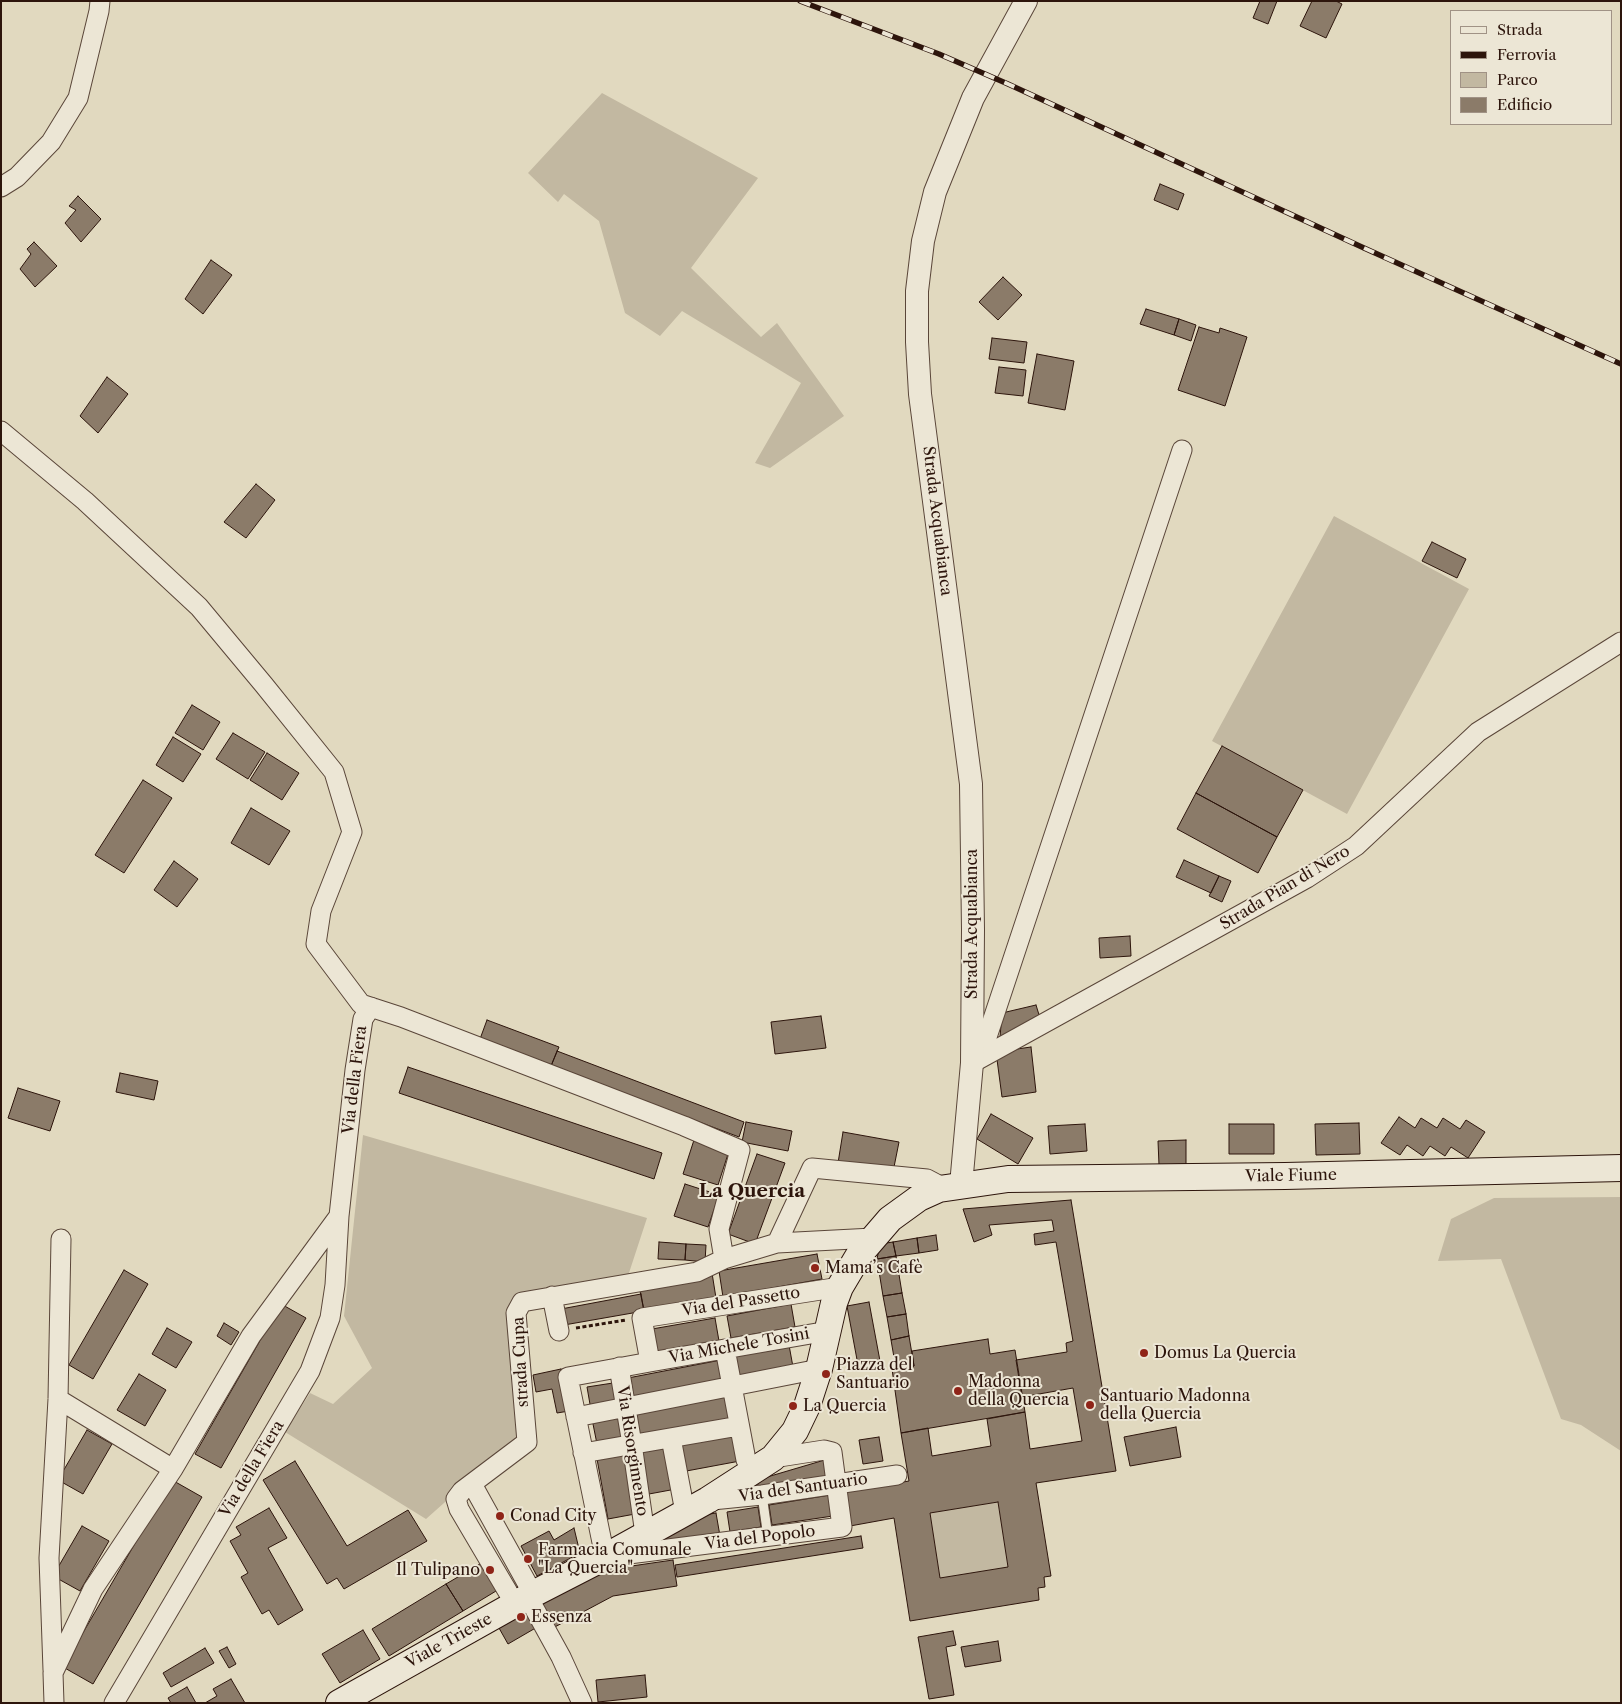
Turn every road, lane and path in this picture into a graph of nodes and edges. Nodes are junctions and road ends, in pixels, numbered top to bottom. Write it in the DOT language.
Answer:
graph roads {
  1 [pos="100,1"];
  2 [pos="1026,1"];
  3 [pos="1,187"];
  4 [pos="1,431"];
  5 [pos="1182,450"];
  6 [pos="1621,642"];
  7 [pos="371,1007"];
  8 [pos="972,1063"];
  9 [pos="1621,1168"];
  10 [pos="953,1186"];
  11 [pos="339,1216"];
  12 [pos="874,1238"];
  13 [pos="62,1239"];
  14 [pos="777,1242"];
  15 [pos="724,1260"];
  16 [pos="840,1287"];
  17 [pos="552,1296"];
  18 [pos="642,1318"];
  19 [pos="559,1331"];
  20 [pos="828,1331"];
  21 [pos="725,1349"];
  22 [pos="650,1362"];
  23 [pos="619,1367"];
  24 [pos="819,1369"];
  25 [pos="732,1386"];
  26 [pos="58,1399"];
  27 [pos="626,1407"];
  28 [pos="576,1417"];
  29 [pos="739,1426"];
  30 [pos="671,1438"];
  31 [pos="632,1444"];
  32 [pos="583,1453"];
  33 [pos="173,1469"];
  34 [pos="763,1475"];
  35 [pos="897,1475"];
  36 [pos="837,1484"];
  37 [pos="685,1512"];
  38 [pos="642,1536"];
  39 [pos="768,1537"];
  40 [pos="605,1557"];
  41 [pos="525,1598"];
  42 [pos="53,1673"];
  43 [pos="54,1703"];
  44 [pos="114,1703"];
  45 [pos="339,1703"];
  46 [pos="582,1703"];
  1 -- 3 [label="street"];
  2 -- 8 [label="street, Strada Acquabianca"];
  4 -- 7 [label="street"];
  5 -- 8 [label="street, Strada Acquabianca"];
  6 -- 8 [label="street, Strada Pian di Nero"];
  7 -- 11 [label="street, Via della Fiera"];
  7 -- 15 [label="street"];
  8 -- 10 [label="street, Strada Acquabianca"];
  9 -- 10 [label="main road, Viale Fiume"];
  10 -- 12 [label="main road, Via del Santuario"];
  10 -- 14 [label="street"];
  11 -- 33 [label="street, Via della Fiera"];
  11 -- 44 [label="street, Via della Fiera"];
  12 -- 14 [label="street, strada Cupa"];
  12 -- 16 [label="main road, Via del Santuario"];
  13 -- 26 [label="street, Via della Fiera"];
  14 -- 15 [label="street, strada Cupa"];
  15 -- 17 [label="street, strada Cupa"];
  16 -- 18 [label="street, Via del Passetto"];
  16 -- 20 [label="main road, Via del Santuario"];
  17 -- 19 [label="street"];
  17 -- 41 [label="street, strada Cupa"];
  18 -- 19 [label="path"];
  18 -- 22 [label="street"];
  20 -- 21 [label="street, Via Michele Tosini"];
  20 -- 24 [label="main road, Via del Santuario"];
  21 -- 22 [label="street, Via Michele Tosini"];
  21 -- 25 [label="street"];
  22 -- 23 [label="street, Via Michele Tosini"];
  23 -- 27 [label="street, Via Risorgimento"];
  23 -- 28 [label="street, Via Michele Tosini"];
  24 -- 25 [label="street"];
  24 -- 34 [label="main road, Via del Santuario"];
  25 -- 27 [label="street"];
  25 -- 29 [label="street"];
  26 -- 33 [label="street"];
  26 -- 42 [label="street, Via della Fiera"];
  27 -- 28 [label="street"];
  27 -- 31 [label="street, Via Risorgimento"];
  28 -- 32 [label="street"];
  29 -- 30 [label="street"];
  29 -- 34 [label="street"];
  30 -- 31 [label="street"];
  30 -- 37 [label="street"];
  31 -- 32 [label="street"];
  31 -- 38 [label="street, Via Risorgimento"];
  32 -- 40 [label="street"];
  33 -- 42 [label="street, Via della Fiera"];
  34 -- 36 [label="street, Via del Santuario"];
  34 -- 36 [label="street"];
  34 -- 37 [label="main road, Via del Santuario"];
  34 -- 39 [label="lane"];
  35 -- 36 [label="street, Via del Santuario"];
  36 -- 39 [label="street, Via del Popolo"];
  37 -- 38 [label="main road, Via del Santuario"];
  38 -- 40 [label="main road, Viale Trieste"];
  39 -- 40 [label="street, Via del Popolo"];
  40 -- 41 [label="main road, Viale Trieste"];
  41 -- 45 [label="main road, Viale Trieste"];
  41 -- 46 [label="street"];
  42 -- 43 [label="street, Via della Fiera"];
}
